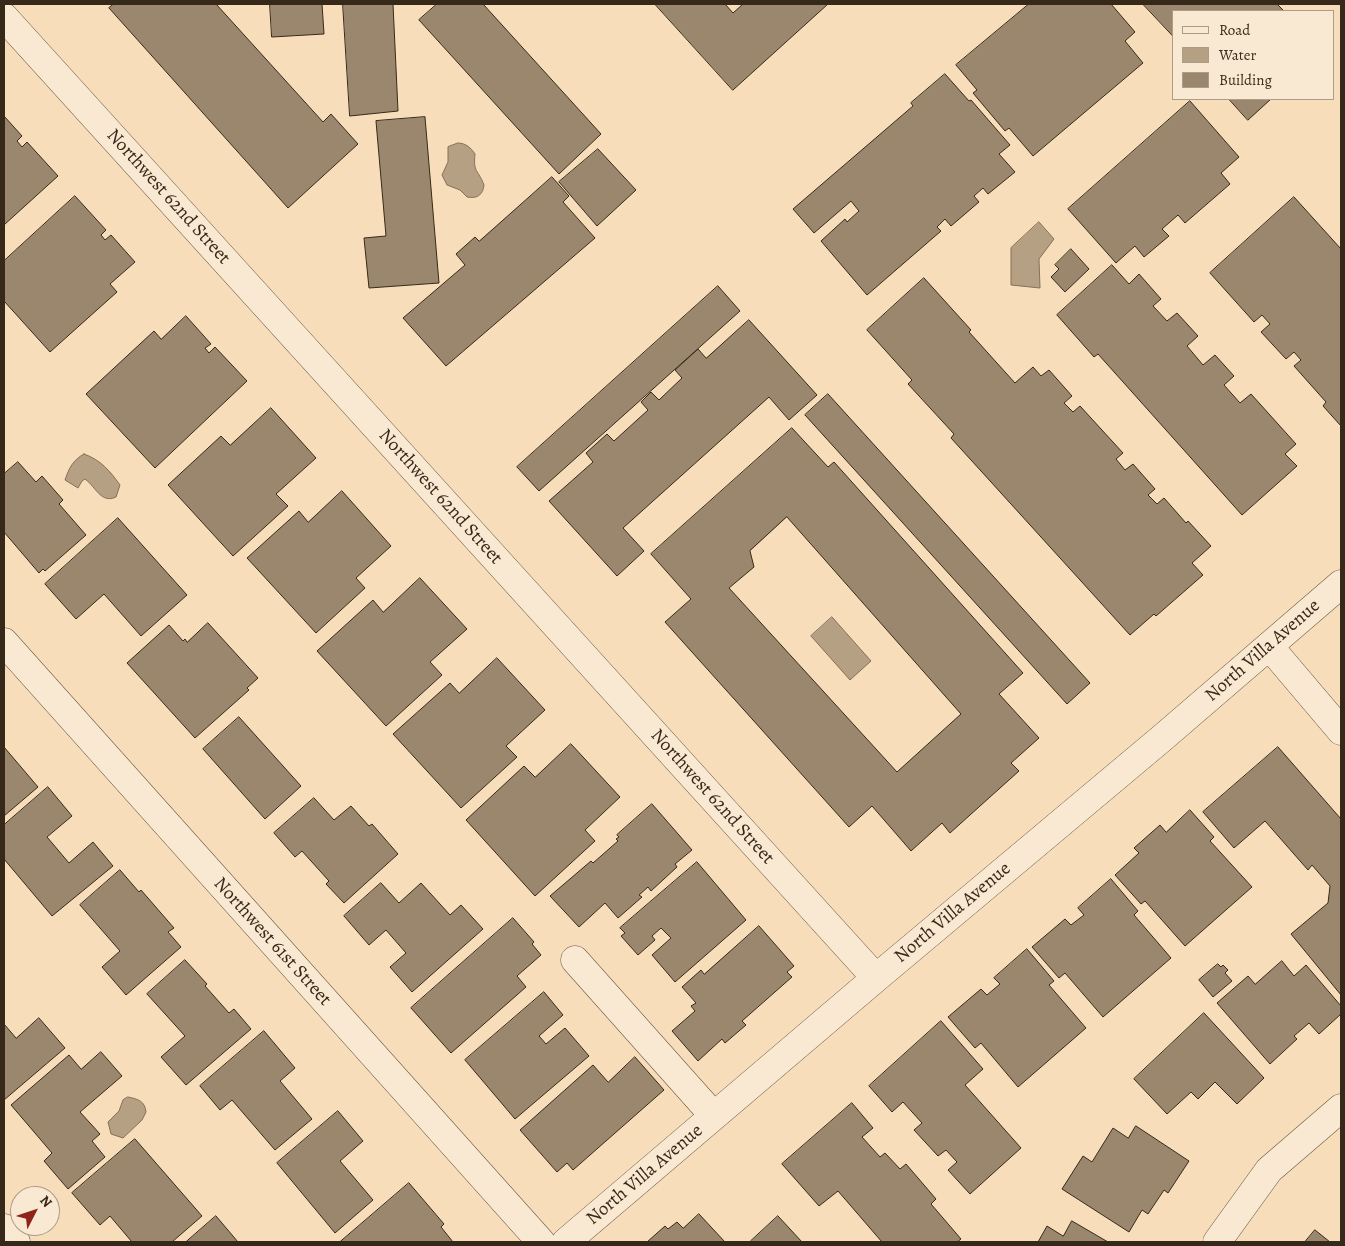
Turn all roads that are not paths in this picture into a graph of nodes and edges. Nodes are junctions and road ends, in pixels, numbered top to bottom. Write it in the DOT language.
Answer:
graph roads {
  1 [pos="4,17"];
  2 [pos="1341,584"];
  3 [pos="4,642"];
  4 [pos="1269,646"];
  5 [pos="1341,731"];
  6 [pos="575,960"];
  7 [pos="876,978"];
  8 [pos="1341,1108"];
  9 [pos="714,1116"];
  10 [pos="4,1228"];
  11 [pos="16,1242"];
  12 [pos="541,1242"];
  13 [pos="566,1242"];
  14 [pos="1218,1242"];
  1 -- 7 [label="street, Northwest 62nd Street"];
  2 -- 4 [label="street, North Villa Avenue"];
  3 -- 12 [label="street, Northwest 61st Street"];
  4 -- 5 [label="street"];
  4 -- 7 [label="street, North Villa Avenue"];
  6 -- 9 [label="street"];
  7 -- 9 [label="street, North Villa Avenue"];
  8 -- 14 [label="street"];
  9 -- 13 [label="street, North Villa Avenue"];
  10 -- 11 [label="street"];
}
